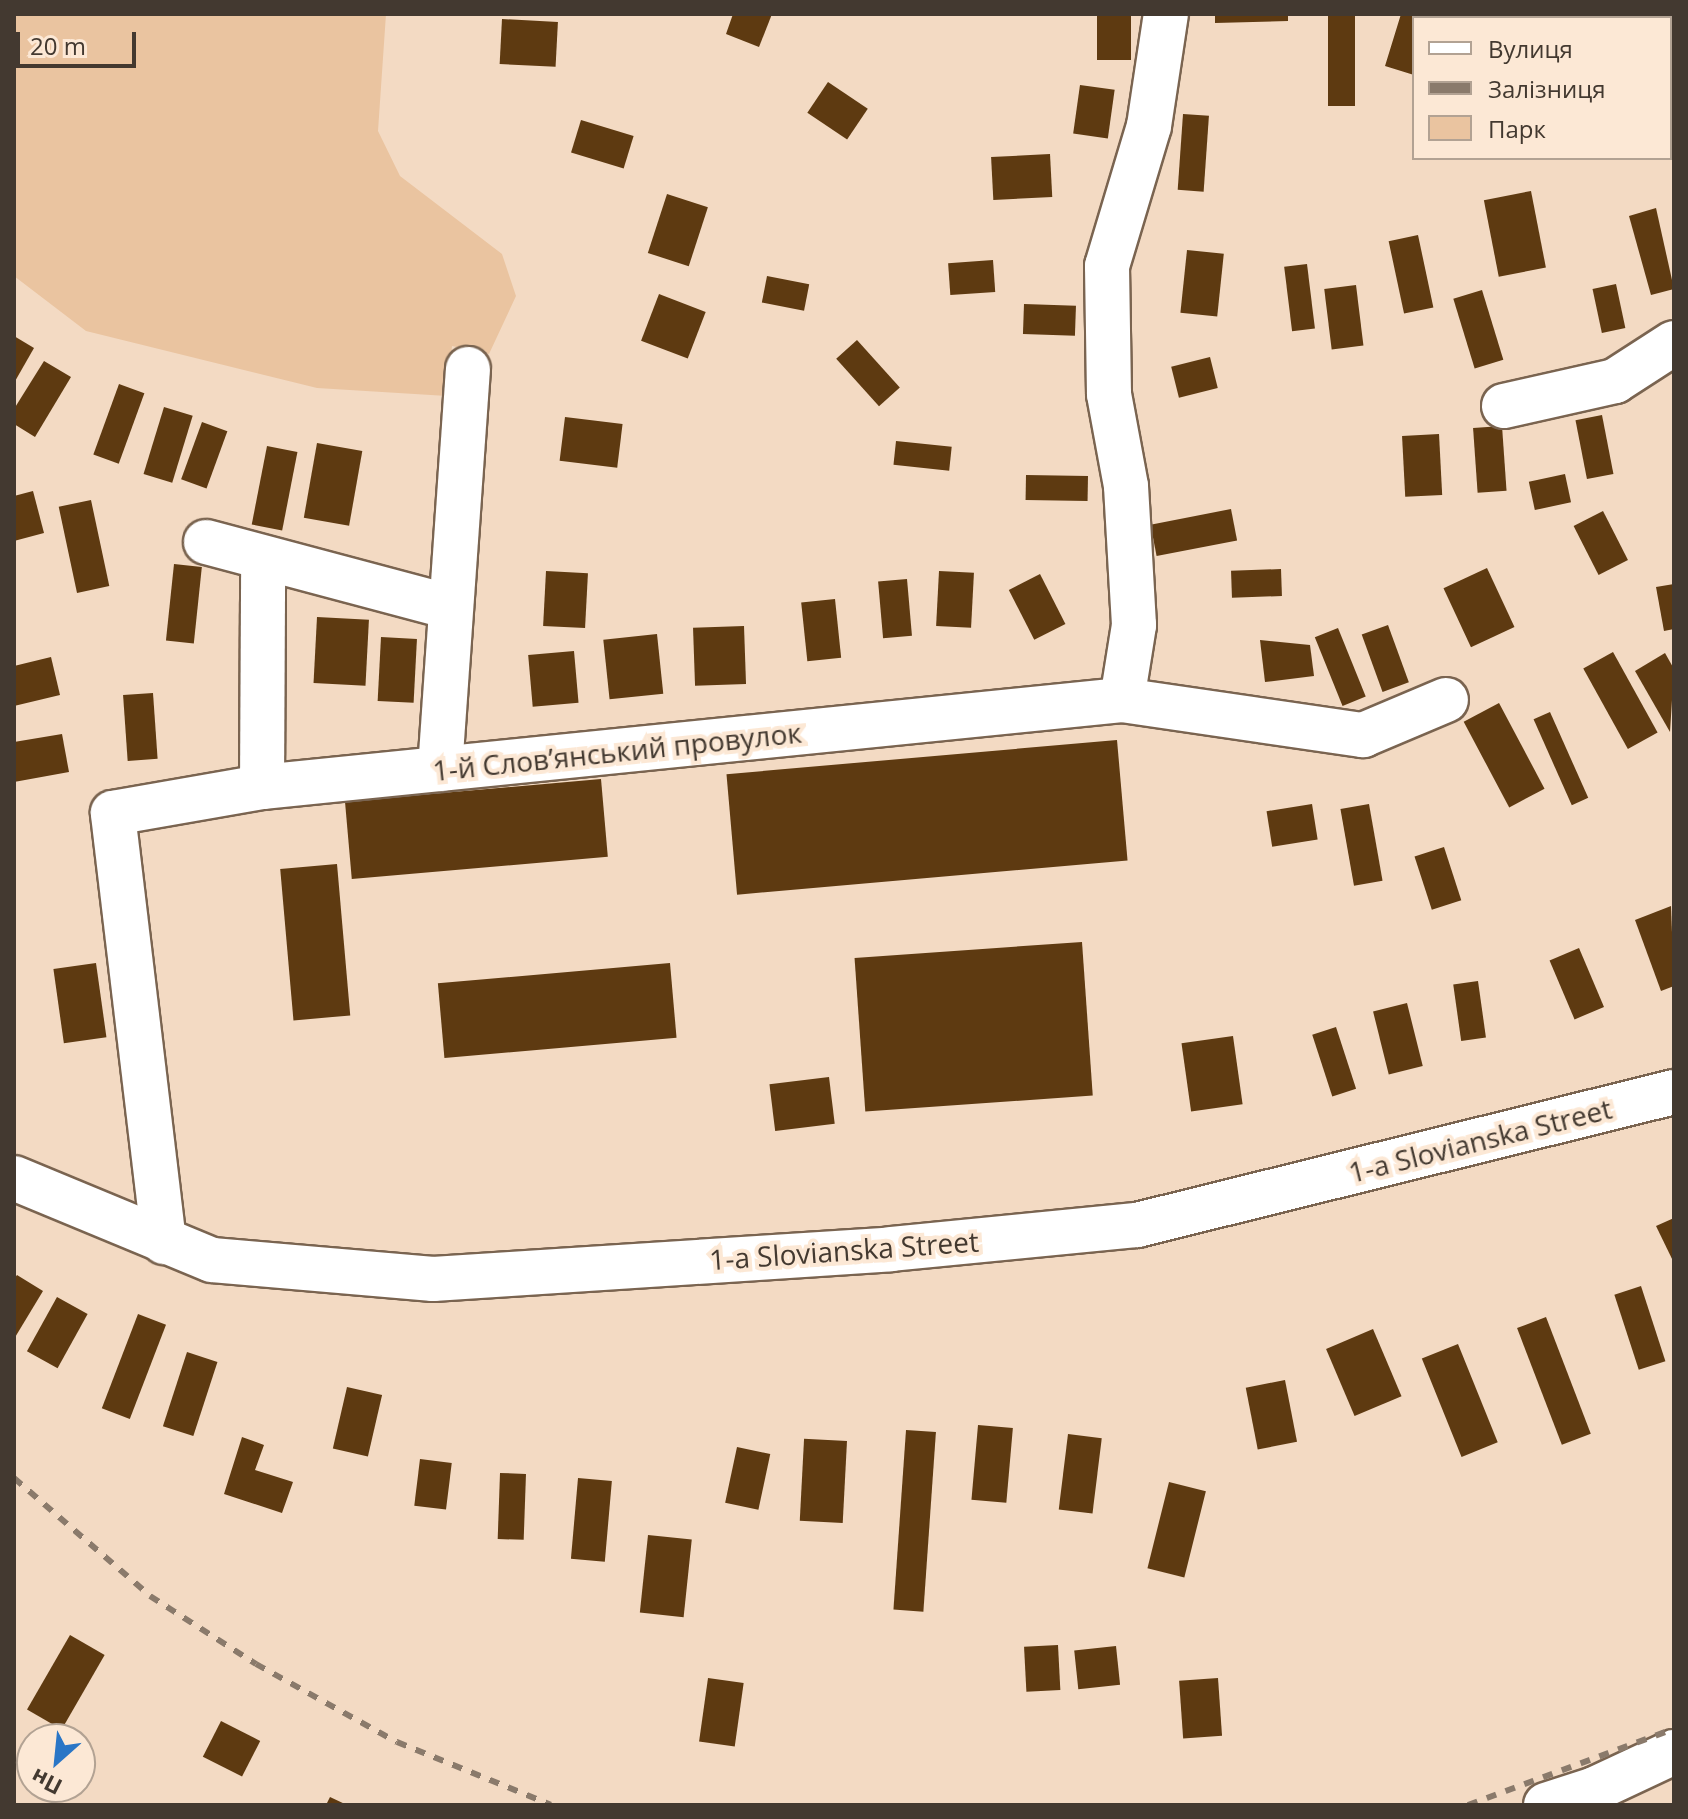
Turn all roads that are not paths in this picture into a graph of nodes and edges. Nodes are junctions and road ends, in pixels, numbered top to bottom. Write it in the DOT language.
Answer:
graph roads {
  1 [pos="1166,14"];
  2 [pos="1618,14"];
  3 [pos="1646,16"];
  4 [pos="1674,343"];
  5 [pos="468,369"];
  6 [pos="1504,406"];
  7 [pos="206,542"];
  8 [pos="263,559"];
  9 [pos="450,607"];
  10 [pos="1122,700"];
  11 [pos="1446,700"];
  12 [pos="440,769"];
  13 [pos="262,787"];
  14 [pos="1674,1092"];
  15 [pos="14,1178"];
  16 [pos="164,1242"];
  17 [pos="1674,1752"];
  18 [pos="1546,1805"];
  1 -- 10 [label="street"];
  2 -- 3 [label="street"];
  4 -- 6 [label="street"];
  5 -- 9 [label="street"];
  7 -- 8 [label="street"];
  8 -- 9 [label="street"];
  8 -- 13 [label="street"];
  9 -- 12 [label="street"];
  10 -- 11 [label="street, 1-й Слов’янський провулок"];
  10 -- 12 [label="street, 1-й Слов’янський провулок"];
  12 -- 13 [label="street, 1-й Слов’янський провулок"];
  13 -- 16 [label="street, 1-й Слов’янський провулок"];
  14 -- 16 [label="street, 1-a Slovianska Street"];
  15 -- 16 [label="street, 1-a Slovianska Street"];
  17 -- 18 [label="street"];
}
